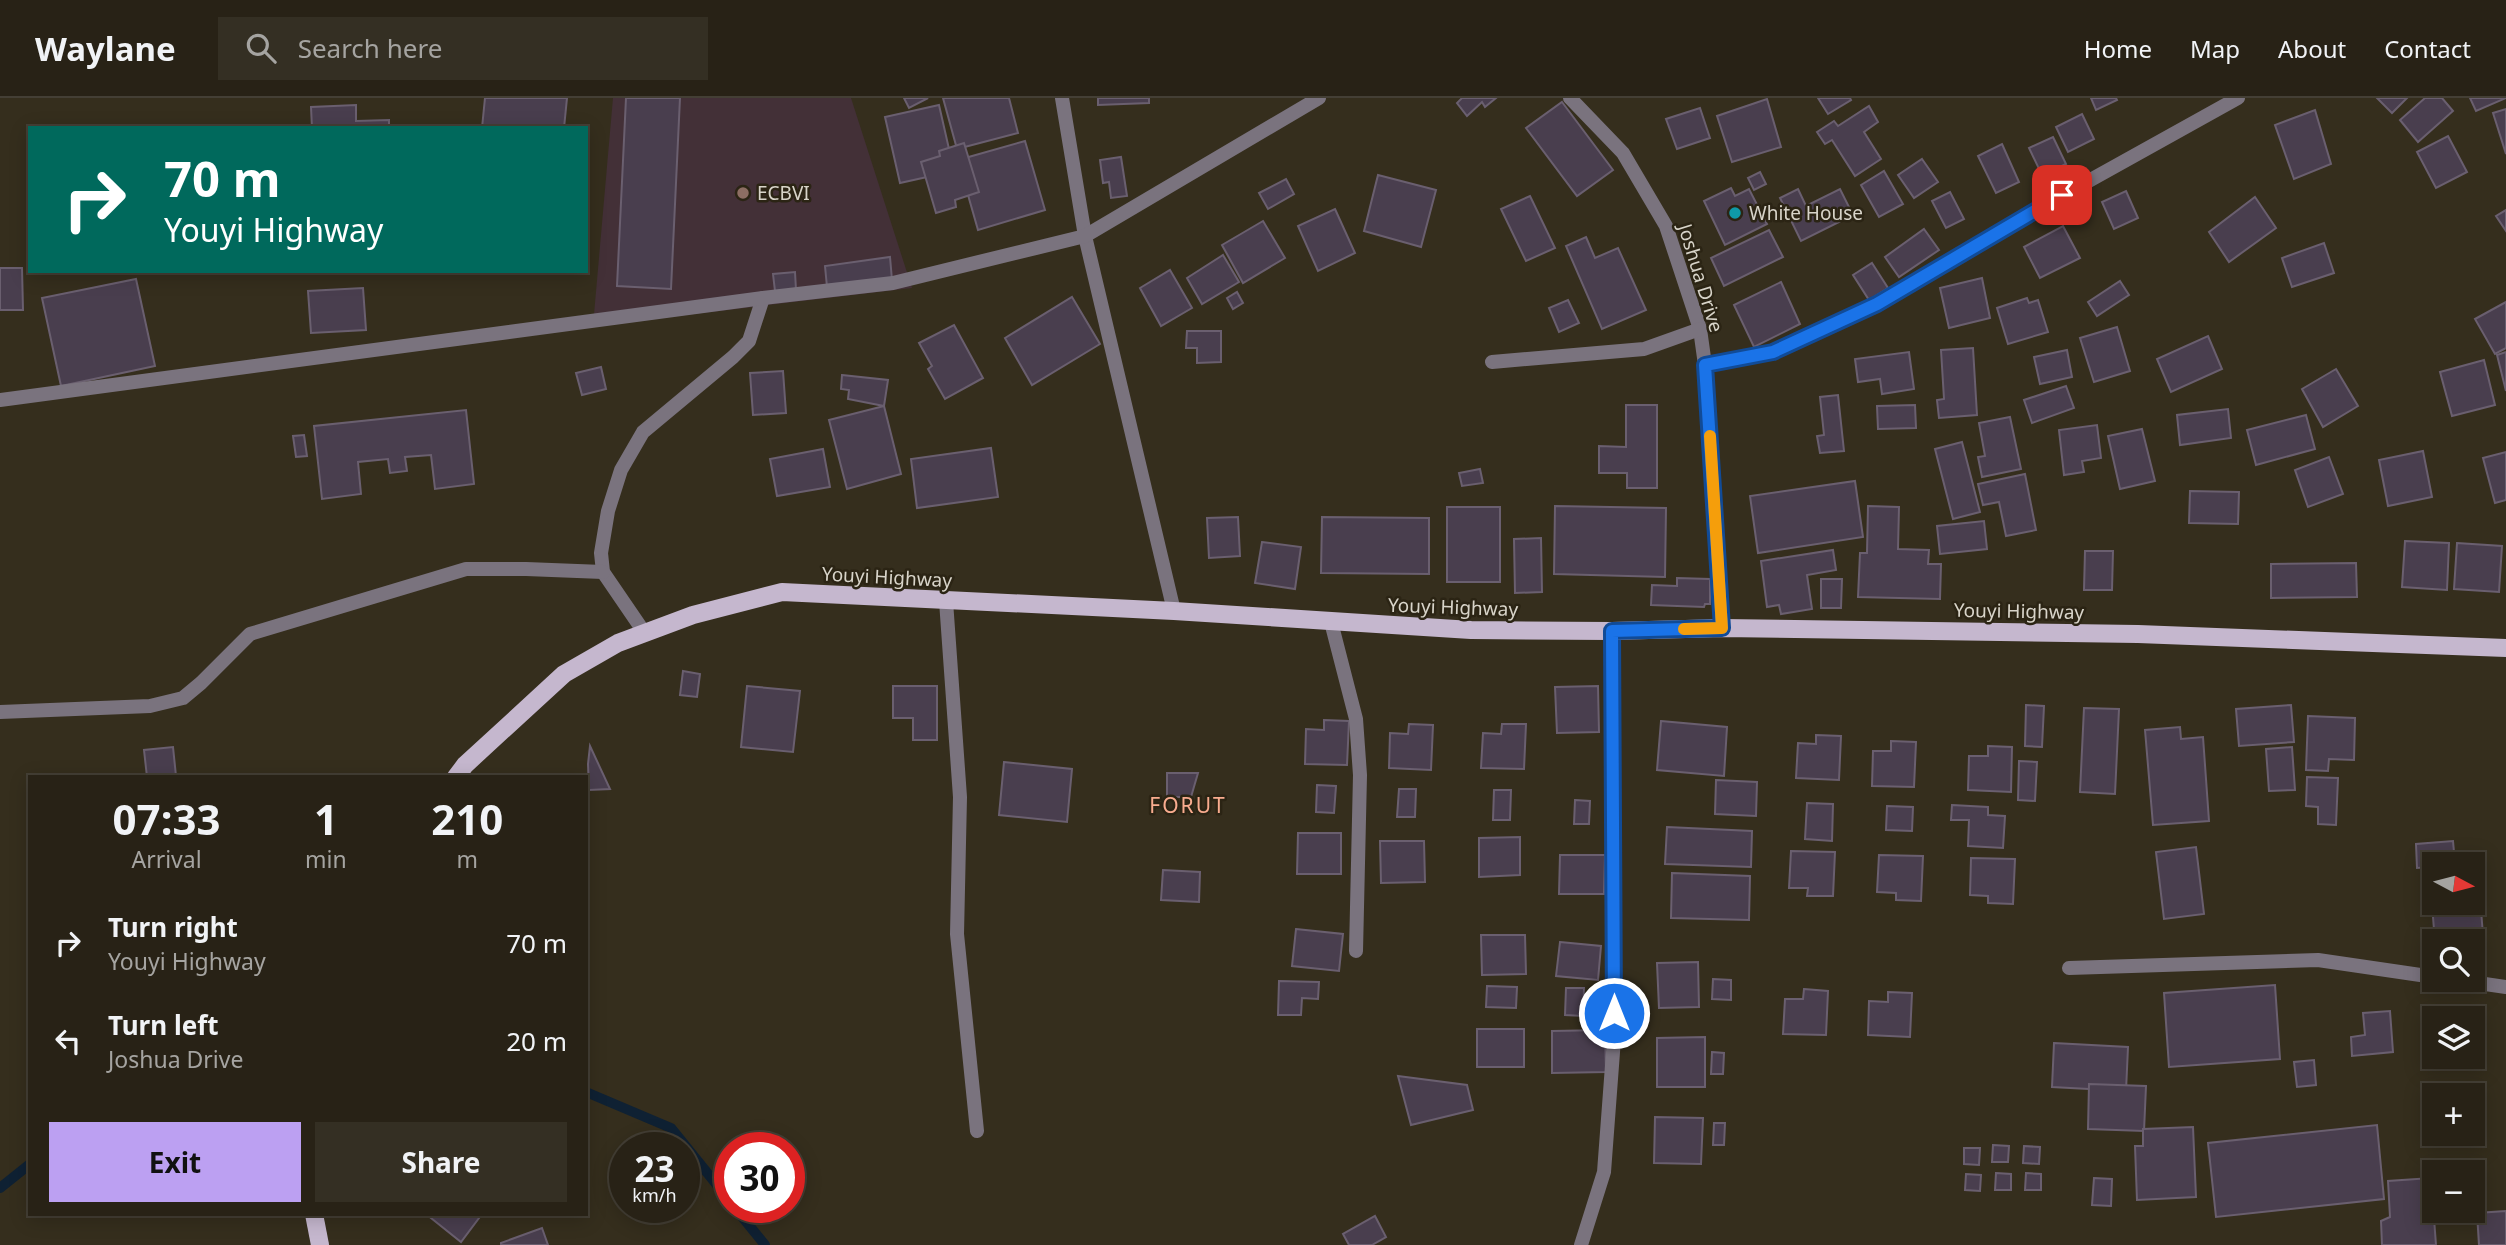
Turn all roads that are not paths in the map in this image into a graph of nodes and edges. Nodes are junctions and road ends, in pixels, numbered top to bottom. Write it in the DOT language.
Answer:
graph roads {
  1 [pos="1062,98"];
  2 [pos="1319,98"];
  3 [pos="1570,98"];
  4 [pos="2238,98"];
  5 [pos="1086,236"];
  6 [pos="763,298"];
  7 [pos="1700,329"];
  8 [pos="1492,362"];
  9 [pos="1705,365"];
  10 [pos="0,400"];
  11 [pos="603,572"];
  12 [pos="946,601"];
  13 [pos="1174,611"];
  14 [pos="1331,622"];
  15 [pos="1722,628"];
  16 [pos="1612,631"];
  17 [pos="645,632"];
  18 [pos="2506,648"];
  19 [pos="0,712"];
  20 [pos="458,775"];
  21 [pos="1356,951"];
  22 [pos="2069,968"];
  23 [pos="2422,975"];
  24 [pos="2485,984"];
  25 [pos="2506,987"];
  26 [pos="977,1131"];
  27 [pos="314,1220"];
  28 [pos="320,1245"];
  29 [pos="1580,1245"];
  1 -- 5 [label="street"];
  2 -- 5 [label="street"];
  3 -- 7 [label="street, Joshua Drive"];
  4 -- 9 [label="street"];
  5 -- 6 [label="street"];
  5 -- 13 [label="street"];
  6 -- 10 [label="street"];
  6 -- 11 [label="street"];
  7 -- 8 [label="street"];
  7 -- 9 [label="street, Joshua Drive"];
  9 -- 15 [label="street, Joshua Drive"];
  11 -- 17 [label="street"];
  11 -- 19 [label="street"];
  12 -- 13 [label="main road, Youyi Highway"];
  12 -- 17 [label="main road, Youyi Highway"];
  12 -- 26 [label="street"];
  13 -- 14 [label="main road, Youyi Highway"];
  14 -- 16 [label="main road, Youyi Highway"];
  14 -- 21 [label="street"];
  15 -- 16 [label="main road, Youyi Highway"];
  15 -- 18 [label="main road, Youyi Highway"];
  16 -- 29 [label="street"];
  17 -- 20 [label="main road, Youyi Highway"];
  22 -- 23 [label="street"];
  24 -- 25 [label="street"];
  27 -- 28 [label="main road"];
}
